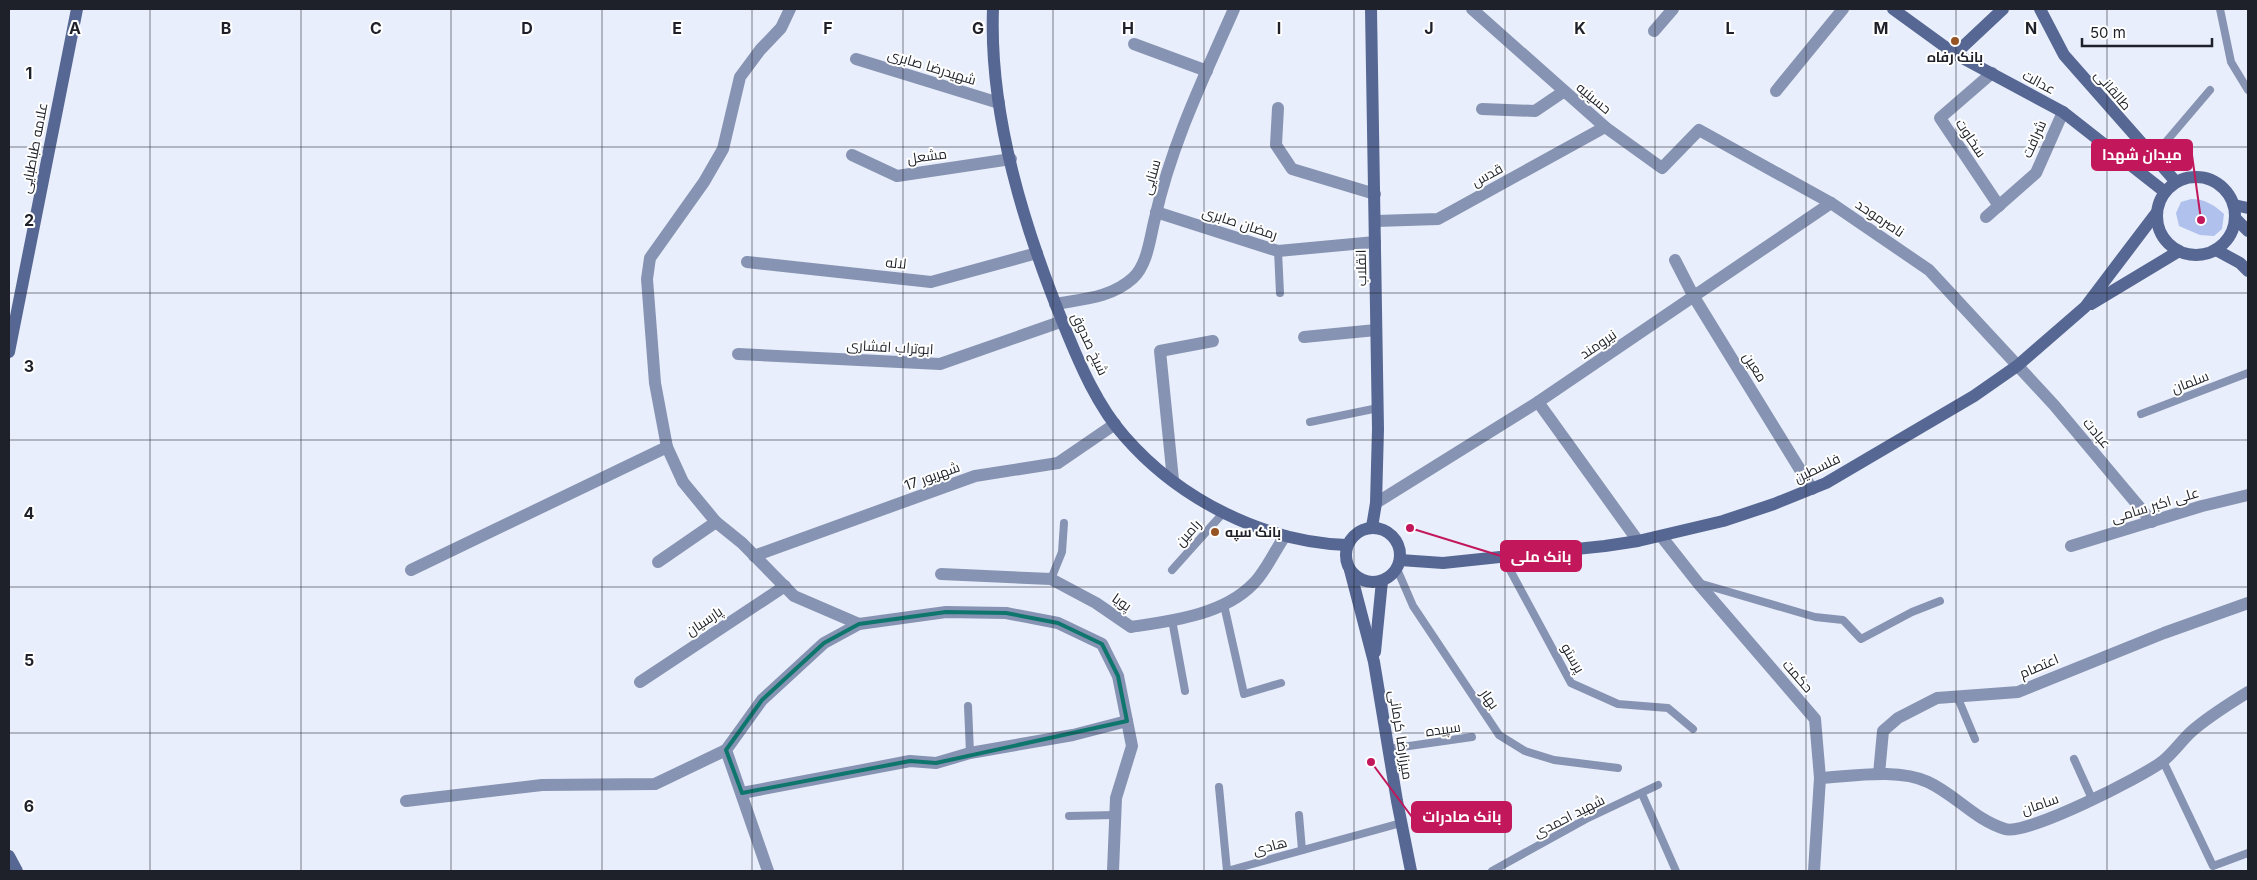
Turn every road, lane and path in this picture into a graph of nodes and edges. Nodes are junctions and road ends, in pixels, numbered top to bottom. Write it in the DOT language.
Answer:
graph roads {
  1 [pos="77,9"];
  2 [pos="790,9"];
  3 [pos="993,9"];
  4 [pos="1234,9"];
  5 [pos="1371,9"];
  6 [pos="1472,9"];
  7 [pos="1673,9"];
  8 [pos="1843,9"];
  9 [pos="1893,9"];
  10 [pos="2003,9"];
  11 [pos="2040,9"];
  12 [pos="2220,9"];
  13 [pos="1654,31"];
  14 [pos="1134,44"];
  15 [pos="1955,54"];
  16 [pos="856,59"];
  17 [pos="1207,71"];
  18 [pos="1992,74"];
  19 [pos="2210,90"];
  20 [pos="2248,90"];
  21 [pos="1776,91"];
  22 [pos="1563,92"];
  23 [pos="999,103"];
  24 [pos="1278,108"];
  25 [pos="1482,109"];
  26 [pos="2063,112"];
  27 [pos="1605,127"];
  28 [pos="1699,130"];
  29 [pos="852,155"];
  30 [pos="2153,157"];
  31 [pos="1011,159"];
  32 [pos="2176,182"];
  33 [pos="2165,192"];
  34 [pos="1375,194"];
  35 [pos="1831,203"];
  36 [pos="2234,205"];
  37 [pos="1999,206"];
  38 [pos="2248,208"];
  39 [pos="1156,212"];
  40 [pos="2157,212"];
  41 [pos="1986,216"];
  42 [pos="2235,218"];
  43 [pos="1376,221"];
  44 [pos="2248,231"];
  45 [pos="1375,242"];
  46 [pos="2216,250"];
  47 [pos="1278,251"];
  48 [pos="2179,251"];
  49 [pos="1038,254"];
  50 [pos="1675,260"];
  51 [pos="747,262"];
  52 [pos="2248,271"];
  53 [pos="1280,293"];
  54 [pos="1694,297"];
  55 [pos="1055,304"];
  56 [pos="2084,307"];
  57 [pos="1063,322"];
  58 [pos="1376,330"];
  59 [pos="1304,338"];
  60 [pos="1213,342"];
  61 [pos="9,352"];
  62 [pos="738,354"];
  63 [pos="2017,366"];
  64 [pos="2248,373"];
  65 [pos="1538,402"];
  66 [pos="1378,408"];
  67 [pos="2141,414"];
  68 [pos="1310,422"];
  69 [pos="1115,424"];
  70 [pos="667,447"];
  71 [pos="1173,480"];
  72 [pos="1812,489"];
  73 [pos="2248,495"];
  74 [pos="1376,504"];
  75 [pos="1224,512"];
  76 [pos="716,522"];
  77 [pos="2152,522"];
  78 [pos="1064,523"];
  79 [pos="1372,527"];
  80 [pos="1285,536"];
  81 [pos="1661,536"];
  82 [pos="1638,541"];
  83 [pos="1347,545"];
  84 [pos="2071,546"];
  85 [pos="754,556"];
  86 [pos="1504,557"];
  87 [pos="658,562"];
  88 [pos="1398,565"];
  89 [pos="411,570"];
  90 [pos="1172,570"];
  91 [pos="1350,570"];
  92 [pos="941,574"];
  93 [pos="1050,580"];
  94 [pos="1382,581"];
  95 [pos="1698,584"];
  96 [pos="784,586"];
  97 [pos="1940,601"];
  98 [pos="2248,603"];
  99 [pos="1224,605"];
  100 [pos="1172,620"];
  101 [pos="859,624"];
  102 [pos="1374,662"];
  103 [pos="640,682"];
  104 [pos="1281,684"];
  105 [pos="1185,691"];
  106 [pos="2248,692"];
  107 [pos="1957,696"];
  108 [pos="968,706"];
  109 [pos="1127,721"];
  110 [pos="1692,729"];
  111 [pos="1472,737"];
  112 [pos="1975,739"];
  113 [pos="1388,749"];
  114 [pos="726,750"];
  115 [pos="970,753"];
  116 [pos="2074,759"];
  117 [pos="2162,761"];
  118 [pos="1618,768"];
  119 [pos="1879,774"];
  120 [pos="1820,778"];
  121 [pos="1658,785"];
  122 [pos="1219,788"];
  123 [pos="742,793"];
  124 [pos="1642,794"];
  125 [pos="406,801"];
  126 [pos="2093,801"];
  127 [pos="1115,815"];
  128 [pos="1299,815"];
  129 [pos="1069,816"];
  130 [pos="1401,823"];
  131 [pos="1302,850"];
  132 [pos="2248,853"];
  133 [pos="9,856"];
  134 [pos="17,871"];
  135 [pos="768,871"];
  136 [pos="1113,871"];
  137 [pos="1411,871"];
  138 [pos="1492,871"];
  139 [pos="1676,871"];
  140 [pos="1814,871"];
  1 -- 61 [label="main road, علامه طباطبایی"];
  2 -- 70 [label="street"];
  3 -- 23 [label="main road, شیخ صدوق"];
  4 -- 17 [label="street, سنایی"];
  5 -- 34 [label="main road, انقلاب"];
  6 -- 22 [label="street, حسینیه"];
  7 -- 13 [label="street"];
  8 -- 21 [label="street"];
  9 -- 15 [label="main road, عدالت"];
  10 -- 15 [label="main road"];
  11 -- 30 [label="main road, طالقانی"];
  12 -- 20 [label="lane"];
  14 -- 17 [label="street"];
  15 -- 18 [label="main road, عدالت"];
  16 -- 23 [label="street, شهیدرضا صابری"];
  17 -- 39 [label="street, سنایی"];
  18 -- 26 [label="main road, عدالت"];
  18 -- 37 [label="street, سخاوت"];
  19 -- 30 [label="lane"];
  22 -- 25 [label="street"];
  22 -- 27 [label="street, حسینیه"];
  23 -- 31 [label="main road, شیخ صدوق"];
  24 -- 34 [label="street"];
  26 -- 33 [label="main road, عدالت"];
  26 -- 37 [label="street, شرافت"];
  27 -- 28 [label="street, حسینیه"];
  27 -- 43 [label="street, قدس"];
  28 -- 35 [label="street, ناصرموحد"];
  29 -- 31 [label="street, مشعل"];
  30 -- 32 [label="main road, طالقانی"];
  31 -- 49 [label="main road, شیخ صدوق"];
  32 -- 33 [label="main road"];
  32 -- 36 [label="main road"];
  33 -- 40 [label="main road"];
  34 -- 43 [label="main road, انقلاب"];
  35 -- 54 [label="street, نیرومند"];
  35 -- 63 [label="street, ناصرموحد"];
  36 -- 38 [label="main road"];
  36 -- 42 [label="main road"];
  37 -- 41 [label="street, شرافت"];
  39 -- 47 [label="street, رمضان صابری"];
  39 -- 55 [label="street, سنایی"];
  40 -- 48 [label="main road"];
  40 -- 56 [label="main road, فلسطین"];
  42 -- 44 [label="main road"];
  42 -- 46 [label="main road"];
  43 -- 45 [label="main road, انقلاب"];
  45 -- 47 [label="street, رمضان صابری"];
  45 -- 58 [label="main road, انقلاب"];
  46 -- 48 [label="main road"];
  46 -- 52 [label="main road"];
  47 -- 53 [label="lane"];
  48 -- 56 [label="main road"];
  49 -- 51 [label="street, لاله"];
  49 -- 55 [label="main road, شیخ صدوق"];
  50 -- 54 [label="street, معین"];
  54 -- 65 [label="street, نیرومند"];
  54 -- 72 [label="street, معین"];
  55 -- 57 [label="main road, شیخ صدوق"];
  56 -- 63 [label="main road, فلسطین"];
  57 -- 62 [label="street, ابوتراب افشاری"];
  57 -- 69 [label="main road, شیخ صدوق"];
  58 -- 59 [label="street"];
  58 -- 66 [label="main road, انقلاب"];
  60 -- 71 [label="street"];
  63 -- 72 [label="main road, فلسطین"];
  63 -- 77 [label="street, عبادت"];
  64 -- 67 [label="lane, سلمان"];
  65 -- 74 [label="street, نیرومند"];
  65 -- 82 [label="street"];
  66 -- 68 [label="lane"];
  66 -- 74 [label="main road, انقلاب"];
  69 -- 71 [label="main road, شیخ صدوق"];
  69 -- 85 [label="street, 17 شهریور"];
  70 -- 76 [label="street"];
  70 -- 89 [label="street"];
  71 -- 75 [label="main road, شیخ صدوق"];
  72 -- 81 [label="main road, فلسطین"];
  73 -- 77 [label="street, علی اکبر سامی"];
  74 -- 79 [label="main road, انقلاب"];
  75 -- 80 [label="main road, شیخ صدوق"];
  75 -- 90 [label="lane, رامین"];
  76 -- 85 [label="street"];
  76 -- 87 [label="street"];
  77 -- 84 [label="street, علی اکبر سامی"];
  78 -- 93 [label="lane"];
  79 -- 83 [label="main road"];
  79 -- 88 [label="main road"];
  80 -- 83 [label="main road, شیخ صدوق"];
  80 -- 99 [label="street, پویا"];
  81 -- 82 [label="main road, فلسطین"];
  81 -- 95 [label="street, حکمت"];
  82 -- 86 [label="main road, فلسطین"];
  83 -- 91 [label="main road"];
  85 -- 96 [label="street"];
  86 -- 88 [label="main road, فلسطین"];
  86 -- 110 [label="lane, پرستو"];
  88 -- 94 [label="main road"];
  88 -- 118 [label="lane, بهار"];
  91 -- 94 [label="main road"];
  91 -- 102 [label="main road"];
  92 -- 93 [label="street, پویا"];
  93 -- 100 [label="street, پویا"];
  94 -- 102 [label="main road"];
  95 -- 97 [label="lane"];
  95 -- 120 [label="street, حکمت"];
  96 -- 101 [label="street"];
  96 -- 103 [label="street, پارسیان"];
  98 -- 107 [label="street, اعتصام"];
  99 -- 100 [label="street, پویا"];
  99 -- 104 [label="lane"];
  100 -- 105 [label="lane"];
  101 -- 109 [label="street"];
  101 -- 114 [label="street"];
  102 -- 113 [label="main road, میرزارضا کرمانی"];
  106 -- 117 [label="street, سامان"];
  107 -- 112 [label="lane"];
  107 -- 119 [label="street, اعتصام"];
  108 -- 115 [label="lane"];
  109 -- 115 [label="street"];
  109 -- 127 [label="street"];
  111 -- 113 [label="lane, سپیده"];
  113 -- 130 [label="main road, میرزارضا کرمانی"];
  114 -- 123 [label="street"];
  114 -- 125 [label="street"];
  115 -- 123 [label="street"];
  116 -- 126 [label="lane"];
  117 -- 126 [label="street, سامان"];
  117 -- 132 [label="lane"];
  119 -- 120 [label="street, سامان"];
  119 -- 126 [label="street, سامان"];
  120 -- 140 [label="street, حکمت"];
  121 -- 124 [label="lane, شهید احمدی"];
  122 -- 131 [label="lane, هادی"];
  123 -- 135 [label="street"];
  124 -- 138 [label="lane, شهید احمدی"];
  124 -- 139 [label="lane"];
  127 -- 129 [label="lane"];
  127 -- 136 [label="street"];
  128 -- 131 [label="lane"];
  130 -- 131 [label="lane, هادی"];
  130 -- 137 [label="main road, میرزارضا کرمانی"];
  133 -- 134 [label="main road"];
}
